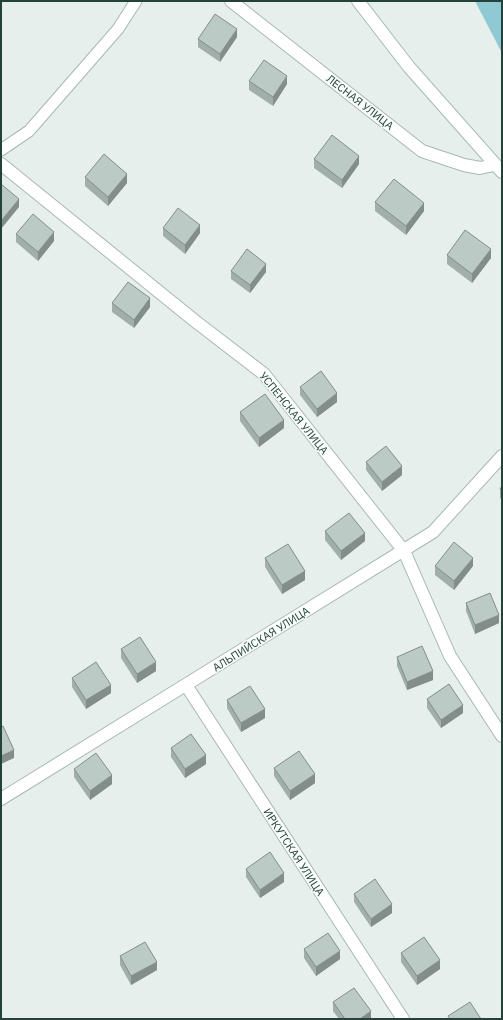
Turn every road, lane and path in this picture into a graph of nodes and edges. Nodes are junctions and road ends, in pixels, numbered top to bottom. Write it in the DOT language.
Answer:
graph roads {
  1 [pos="136,1"];
  2 [pos="231,1"];
  3 [pos="358,1"];
  4 [pos="1,150"];
  5 [pos="1,164"];
  6 [pos="498,168"];
  7 [pos="502,456"];
  8 [pos="404,551"];
  9 [pos="186,685"];
  10 [pos="502,736"];
  11 [pos="1,799"];
  12 [pos="403,1019"];
  1 -- 4 [label="lane"];
  2 -- 6 [label="street, ЛЕСНАЯ УЛИЦА"];
  3 -- 6 [label="street"];
  5 -- 8 [label="street, УСПЕНСКАЯ УЛИЦА"];
  7 -- 8 [label="street, АЛЬПИЙСКАЯ УЛИЦА"];
  8 -- 9 [label="street, АЛЬПИЙСКАЯ УЛИЦА"];
  8 -- 10 [label="street, УСПЕНСКАЯ УЛИЦА"];
  9 -- 11 [label="street, АЛЬПИЙСКАЯ УЛИЦА"];
  9 -- 12 [label="street, ИРКУТСКАЯ УЛИЦА"];
}
